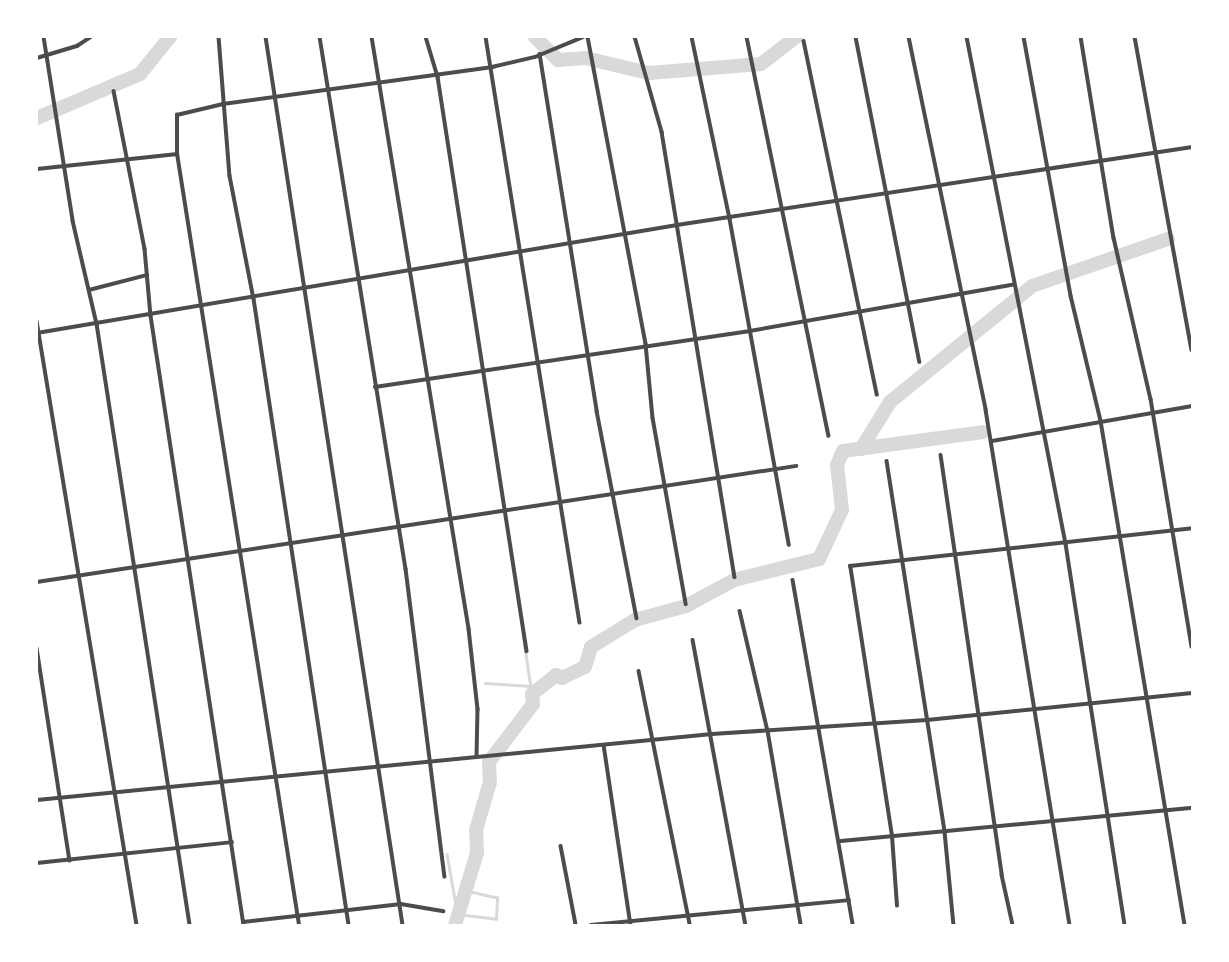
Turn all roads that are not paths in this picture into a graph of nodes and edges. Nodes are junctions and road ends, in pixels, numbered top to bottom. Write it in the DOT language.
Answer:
graph roads {
  1 [pos="44,37"];
  2 [pos="91,37"];
  3 [pos="219,37"];
  4 [pos="266,37"];
  5 [pos="320,37"];
  6 [pos="372,37"];
  7 [pos="426,37"];
  8 [pos="486,37"];
  9 [pos="583,37"];
  10 [pos="588,37"];
  11 [pos="635,37"];
  12 [pos="692,37"];
  13 [pos="747,37"];
  14 [pos="856,37"];
  15 [pos="909,37"];
  16 [pos="967,37"];
  17 [pos="1024,37"];
  18 [pos="1081,37"];
  19 [pos="1135,37"];
  20 [pos="804,41"];
  21 [pos="46,54"];
  22 [pos="540,54"];
  23 [pos="37,58"];
  24 [pos="492,67"];
  25 [pos="438,77"];
  26 [pos="381,84"];
  27 [pos="327,90"];
  28 [pos="114,91"];
  29 [pos="276,98"];
  30 [pos="223,104"];
  31 [pos="1192,146"];
  32 [pos="1156,153"];
  33 [pos="177,154"];
  34 [pos="126,159"];
  35 [pos="1102,162"];
  36 [pos="66,165"];
  37 [pos="37,169"];
  38 [pos="1050,171"];
  39 [pos="993,180"];
  40 [pos="940,187"];
  41 [pos="888,195"];
  42 [pos="836,203"];
  43 [pos="782,211"];
  44 [pos="730,219"];
  45 [pos="677,225"];
  46 [pos="625,234"];
  47 [pos="570,244"];
  48 [pos="518,255"];
  49 [pos="467,262"];
  50 [pos="409,269"];
  51 [pos="147,275"];
  52 [pos="358,281"];
  53 [pos="1013,285"];
  54 [pos="89,290"];
  55 [pos="303,290"];
  56 [pos="962,295"];
  57 [pos="254,299"];
  58 [pos="910,303"];
  59 [pos="200,305"];
  60 [pos="858,313"];
  61 [pos="151,316"];
  62 [pos="37,321"];
  63 [pos="803,321"];
  64 [pos="97,324"];
  65 [pos="750,331"];
  66 [pos="38,333"];
  67 [pos="696,339"];
  68 [pos="646,344"];
  69 [pos="1192,350"];
  70 [pos="587,354"];
  71 [pos="537,362"];
  72 [pos="920,362"];
  73 [pos="484,372"];
  74 [pos="429,379"];
  75 [pos="375,387"];
  76 [pos="877,395"];
  77 [pos="1192,406"];
  78 [pos="1153,412"];
  79 [pos="1101,421"];
  80 [pos="1046,432"];
  81 [pos="829,436"];
  82 [pos="992,441"];
  83 [pos="941,454"];
  84 [pos="887,461"];
  85 [pos="796,466"];
  86 [pos="772,470"];
  87 [pos="722,478"];
  88 [pos="666,488"];
  89 [pos="612,494"];
  90 [pos="559,502"];
  91 [pos="508,510"];
  92 [pos="450,519"];
  93 [pos="398,527"];
  94 [pos="1192,528"];
  95 [pos="1174,530"];
  96 [pos="345,534"];
  97 [pos="1120,537"];
  98 [pos="292,543"];
  99 [pos="1066,544"];
  100 [pos="789,545"];
  101 [pos="1009,549"];
  102 [pos="241,552"];
  103 [pos="956,554"];
  104 [pos="188,561"];
  105 [pos="902,561"];
  106 [pos="134,569"];
  107 [pos="80,576"];
  108 [pos="735,577"];
  109 [pos="793,580"];
  110 [pos="37,582"];
  111 [pos="686,604"];
  112 [pos="740,611"];
  113 [pos="637,618"];
  114 [pos="580,623"];
  115 [pos="693,640"];
  116 [pos="1192,647"];
  117 [pos="37,648"];
  118 [pos="527,651"];
  119 [pos="639,671"];
  120 [pos="1192,694"];
  121 [pos="1144,696"];
  122 [pos="1087,701"];
  123 [pos="1033,707"];
  124 [pos="978,713"];
  125 [pos="927,720"];
  126 [pos="873,724"];
  127 [pos="821,727"];
  128 [pos="768,731"];
  129 [pos="712,734"];
  130 [pos="656,741"];
  131 [pos="604,745"];
  132 [pos="477,757"];
  133 [pos="430,761"];
  134 [pos="382,766"];
  135 [pos="328,770"];
  136 [pos="277,777"];
  137 [pos="223,783"];
  138 [pos="167,787"];
  139 [pos="116,792"];
  140 [pos="62,797"];
  141 [pos="37,800"];
  142 [pos="1192,808"];
  143 [pos="1164,810"];
  144 [pos="1106,817"];
  145 [pos="1054,821"];
  146 [pos="995,827"];
  147 [pos="945,832"];
  148 [pos="892,836"];
  149 [pos="841,841"];
  150 [pos="232,842"];
  151 [pos="561,846"];
  152 [pos="178,848"];
  153 [pos="129,855"];
  154 [pos="70,860"];
  155 [pos="37,863"];
  156 [pos="444,877"];
  157 [pos="849,900"];
  158 [pos="401,904"];
  159 [pos="798,905"];
  160 [pos="897,906"];
  161 [pos="346,908"];
  162 [pos="742,910"];
  163 [pos="443,911"];
  164 [pos="297,914"];
  165 [pos="689,915"];
  166 [pos="630,923"];
  167 [pos="243,924"];
  168 [pos="137,925"];
  169 [pos="190,925"];
  170 [pos="299,925"];
  171 [pos="349,925"];
  172 [pos="403,925"];
  173 [pos="576,925"];
  174 [pos="591,925"];
  175 [pos="690,925"];
  176 [pos="746,925"];
  177 [pos="801,925"];
  178 [pos="853,925"];
  179 [pos="954,925"];
  180 [pos="1013,925"];
  181 [pos="1070,925"];
  182 [pos="1125,925"];
  183 [pos="1185,925"];
  1 -- 21 [label="street"];
  2 -- 21 [label="street"];
  3 -- 30 [label="street"];
  4 -- 29 [label="street"];
  5 -- 27 [label="street"];
  6 -- 26 [label="street"];
  7 -- 25 [label="street"];
  8 -- 24 [label="street"];
  9 -- 22 [label="street"];
  10 -- 46 [label="street"];
  11 -- 45 [label="street"];
  12 -- 44 [label="street"];
  13 -- 43 [label="street"];
  14 -- 41 [label="street"];
  15 -- 40 [label="street"];
  16 -- 39 [label="street"];
  17 -- 38 [label="street"];
  18 -- 35 [label="street"];
  19 -- 32 [label="street"];
  20 -- 42 [label="street"];
  21 -- 23 [label="street"];
  21 -- 36 [label="street"];
  22 -- 24 [label="street"];
  22 -- 47 [label="street"];
  24 -- 25 [label="street"];
  24 -- 48 [label="street"];
  25 -- 26 [label="street"];
  25 -- 49 [label="street"];
  26 -- 27 [label="street"];
  26 -- 50 [label="street"];
  27 -- 29 [label="street"];
  27 -- 52 [label="street"];
  28 -- 34 [label="street"];
  29 -- 30 [label="street"];
  29 -- 55 [label="street"];
  30 -- 33 [label="street"];
  30 -- 57 [label="street"];
  31 -- 32 [label="street"];
  32 -- 35 [label="street"];
  32 -- 69 [label="street"];
  33 -- 34 [label="street"];
  33 -- 59 [label="street"];
  34 -- 36 [label="street"];
  34 -- 51 [label="street"];
  35 -- 38 [label="street"];
  35 -- 78 [label="street"];
  36 -- 37 [label="street"];
  36 -- 54 [label="street"];
  38 -- 39 [label="street"];
  38 -- 79 [label="street"];
  39 -- 40 [label="street"];
  39 -- 53 [label="street"];
  40 -- 41 [label="street"];
  40 -- 56 [label="street"];
  41 -- 42 [label="street"];
  41 -- 58 [label="street"];
  42 -- 43 [label="street"];
  42 -- 60 [label="street"];
  43 -- 44 [label="street"];
  43 -- 63 [label="street"];
  44 -- 45 [label="street"];
  44 -- 65 [label="street"];
  45 -- 46 [label="street"];
  45 -- 67 [label="street"];
  46 -- 47 [label="street"];
  46 -- 68 [label="street"];
  47 -- 48 [label="street"];
  47 -- 70 [label="street"];
  48 -- 49 [label="street"];
  48 -- 71 [label="street"];
  49 -- 50 [label="street"];
  49 -- 73 [label="street"];
  50 -- 52 [label="street"];
  50 -- 74 [label="street"];
  51 -- 54 [label="street"];
  51 -- 61 [label="street"];
  52 -- 55 [label="street"];
  52 -- 75 [label="street"];
  53 -- 56 [label="street"];
  53 -- 80 [label="street"];
  54 -- 64 [label="street"];
  55 -- 57 [label="street"];
  55 -- 96 [label="street"];
  56 -- 58 [label="street"];
  56 -- 82 [label="street"];
  57 -- 59 [label="street"];
  57 -- 98 [label="street"];
  58 -- 60 [label="street"];
  58 -- 72 [label="street"];
  59 -- 61 [label="street"];
  59 -- 102 [label="street"];
  60 -- 63 [label="street"];
  60 -- 76 [label="street"];
  61 -- 64 [label="street"];
  61 -- 104 [label="street"];
  62 -- 66 [label="street"];
  63 -- 65 [label="street"];
  63 -- 81 [label="street"];
  64 -- 66 [label="street"];
  64 -- 106 [label="street"];
  65 -- 67 [label="street"];
  65 -- 86 [label="street"];
  66 -- 107 [label="street"];
  67 -- 68 [label="street"];
  67 -- 87 [label="street"];
  68 -- 70 [label="street"];
  68 -- 88 [label="street"];
  70 -- 71 [label="street"];
  70 -- 89 [label="street"];
  71 -- 73 [label="street"];
  71 -- 90 [label="street"];
  73 -- 74 [label="street"];
  73 -- 91 [label="street"];
  74 -- 75 [label="street"];
  74 -- 92 [label="street"];
  75 -- 93 [label="street"];
  77 -- 78 [label="street"];
  78 -- 79 [label="street"];
  78 -- 95 [label="street"];
  79 -- 80 [label="street"];
  79 -- 97 [label="street"];
  80 -- 82 [label="street"];
  80 -- 99 [label="street"];
  82 -- 101 [label="street"];
  83 -- 103 [label="street"];
  84 -- 105 [label="street"];
  85 -- 86 [label="street"];
  86 -- 87 [label="street"];
  86 -- 100 [label="street"];
  87 -- 88 [label="street"];
  87 -- 108 [label="street"];
  88 -- 89 [label="street"];
  88 -- 111 [label="street"];
  89 -- 90 [label="street"];
  89 -- 113 [label="street"];
  90 -- 91 [label="street"];
  90 -- 114 [label="street"];
  91 -- 92 [label="street"];
  91 -- 118 [label="street"];
  92 -- 93 [label="street"];
  92 -- 132 [label="street"];
  93 -- 96 [label="street"];
  93 -- 133 [label="street"];
  94 -- 95 [label="street"];
  95 -- 97 [label="street"];
  95 -- 116 [label="street"];
  96 -- 98 [label="street"];
  96 -- 134 [label="street"];
  97 -- 99 [label="street"];
  97 -- 121 [label="street"];
  98 -- 102 [label="street"];
  98 -- 135 [label="street"];
  99 -- 101 [label="street"];
  99 -- 122 [label="street"];
  101 -- 103 [label="street"];
  101 -- 123 [label="street"];
  102 -- 104 [label="street"];
  102 -- 136 [label="street"];
  103 -- 105 [label="street"];
  103 -- 124 [label="street"];
  104 -- 106 [label="street"];
  104 -- 137 [label="street"];
  105 -- 125 [label="street"];
  105 -- 126 [label="street"];
  106 -- 107 [label="street"];
  106 -- 138 [label="street"];
  107 -- 110 [label="street"];
  107 -- 139 [label="street"];
  109 -- 127 [label="street"];
  112 -- 128 [label="street"];
  115 -- 129 [label="street"];
  117 -- 140 [label="street"];
  119 -- 130 [label="street"];
  120 -- 121 [label="street"];
  121 -- 122 [label="street"];
  121 -- 143 [label="street"];
  122 -- 123 [label="street"];
  122 -- 144 [label="street"];
  123 -- 124 [label="street"];
  123 -- 145 [label="street"];
  124 -- 125 [label="street"];
  124 -- 146 [label="street"];
  125 -- 126 [label="street"];
  125 -- 147 [label="street"];
  126 -- 127 [label="street"];
  126 -- 148 [label="street"];
  127 -- 128 [label="street"];
  127 -- 149 [label="street"];
  128 -- 129 [label="street"];
  128 -- 159 [label="street"];
  129 -- 130 [label="street"];
  129 -- 162 [label="street"];
  130 -- 131 [label="street"];
  130 -- 165 [label="street"];
  131 -- 132 [label="street"];
  131 -- 166 [label="street"];
  132 -- 133 [label="street"];
  133 -- 134 [label="street"];
  133 -- 156 [label="street"];
  134 -- 135 [label="street"];
  134 -- 158 [label="street"];
  135 -- 136 [label="street"];
  135 -- 161 [label="street"];
  136 -- 137 [label="street"];
  136 -- 164 [label="street"];
  137 -- 138 [label="street"];
  137 -- 150 [label="street"];
  138 -- 139 [label="street"];
  138 -- 152 [label="street"];
  139 -- 140 [label="street"];
  139 -- 153 [label="street"];
  140 -- 141 [label="street"];
  140 -- 154 [label="street"];
  142 -- 143 [label="street"];
  143 -- 144 [label="street"];
  143 -- 183 [label="street"];
  144 -- 145 [label="street"];
  144 -- 182 [label="street"];
  145 -- 146 [label="street"];
  145 -- 181 [label="street"];
  146 -- 147 [label="street"];
  146 -- 180 [label="street"];
  147 -- 148 [label="street"];
  147 -- 179 [label="street"];
  148 -- 149 [label="street"];
  148 -- 160 [label="street"];
  149 -- 157 [label="street"];
  150 -- 152 [label="street"];
  150 -- 167 [label="street"];
  151 -- 173 [label="street"];
  152 -- 153 [label="street"];
  152 -- 169 [label="street"];
  153 -- 154 [label="street"];
  153 -- 168 [label="street"];
  154 -- 155 [label="street"];
  157 -- 159 [label="street"];
  157 -- 178 [label="street"];
  158 -- 161 [label="street"];
  158 -- 163 [label="street"];
  158 -- 172 [label="street"];
  159 -- 162 [label="street"];
  159 -- 177 [label="street"];
  161 -- 164 [label="street"];
  161 -- 171 [label="street"];
  162 -- 165 [label="street"];
  162 -- 176 [label="street"];
  164 -- 167 [label="street"];
  164 -- 170 [label="street"];
  165 -- 166 [label="street"];
  165 -- 175 [label="street"];
  166 -- 174 [label="street"];
}
